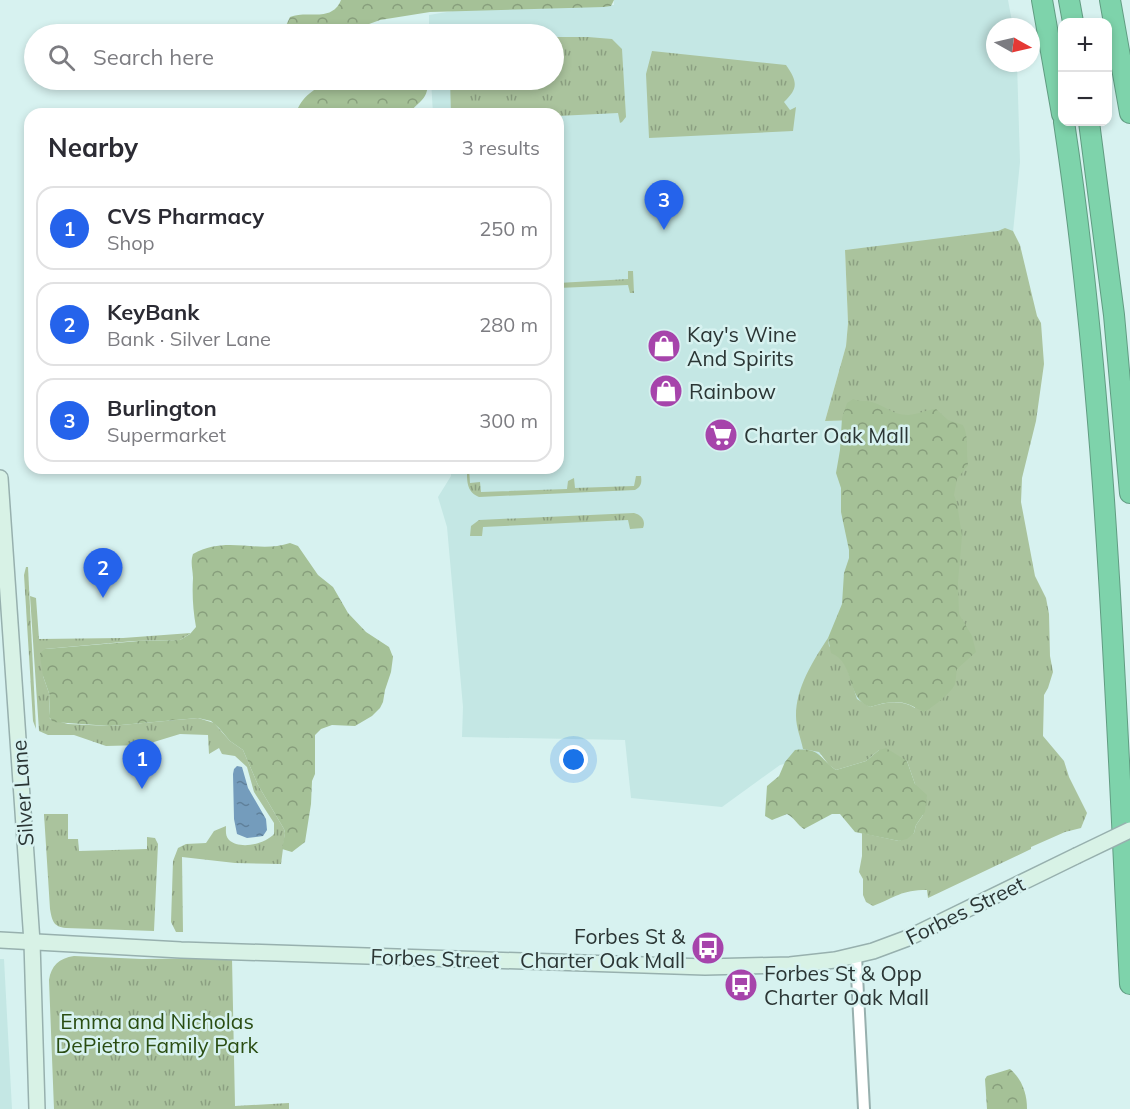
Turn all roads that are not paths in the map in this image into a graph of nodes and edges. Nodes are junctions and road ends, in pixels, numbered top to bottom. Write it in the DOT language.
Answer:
graph roads {
  1 [pos="1042,0"];
  2 [pos="1069,0"];
  3 [pos="1081,0"];
  4 [pos="1110,0"];
  5 [pos="1072,18"];
  6 [pos="1084,18"];
  7 [pos="1058,91"];
  8 [pos="1130,113"];
  9 [pos="1065,126"];
  10 [pos="1090,126"];
  11 [pos="1103,126"];
  12 [pos="1130,341"];
  13 [pos="0,478"];
  14 [pos="1130,493"];
  15 [pos="2,536"];
  16 [pos="1130,830"];
  17 [pos="0,940"];
  18 [pos="32,942"];
  19 [pos="856,956"];
  20 [pos="1130,984"];
  21 [pos="37,1109"];
  22 [pos="864,1109"];
  1 -- 7 [label="highway"];
  2 -- 5 [label="highway"];
  3 -- 6 [label="highway"];
  4 -- 8 [label="highway"];
  9 -- 20 [label="highway"];
  10 -- 14 [label="highway"];
  11 -- 12 [label="highway"];
  13 -- 15 [label="main road, Silver Lane"];
  15 -- 18 [label="main road, Silver Lane"];
  16 -- 19 [label="main road, Forbes Street, bridge"];
  17 -- 18 [label="main road, Forbes Street"];
  18 -- 19 [label="main road, Forbes Street"];
  18 -- 21 [label="main road, Silver Lane"];
  19 -- 22 [label="street"];
}
